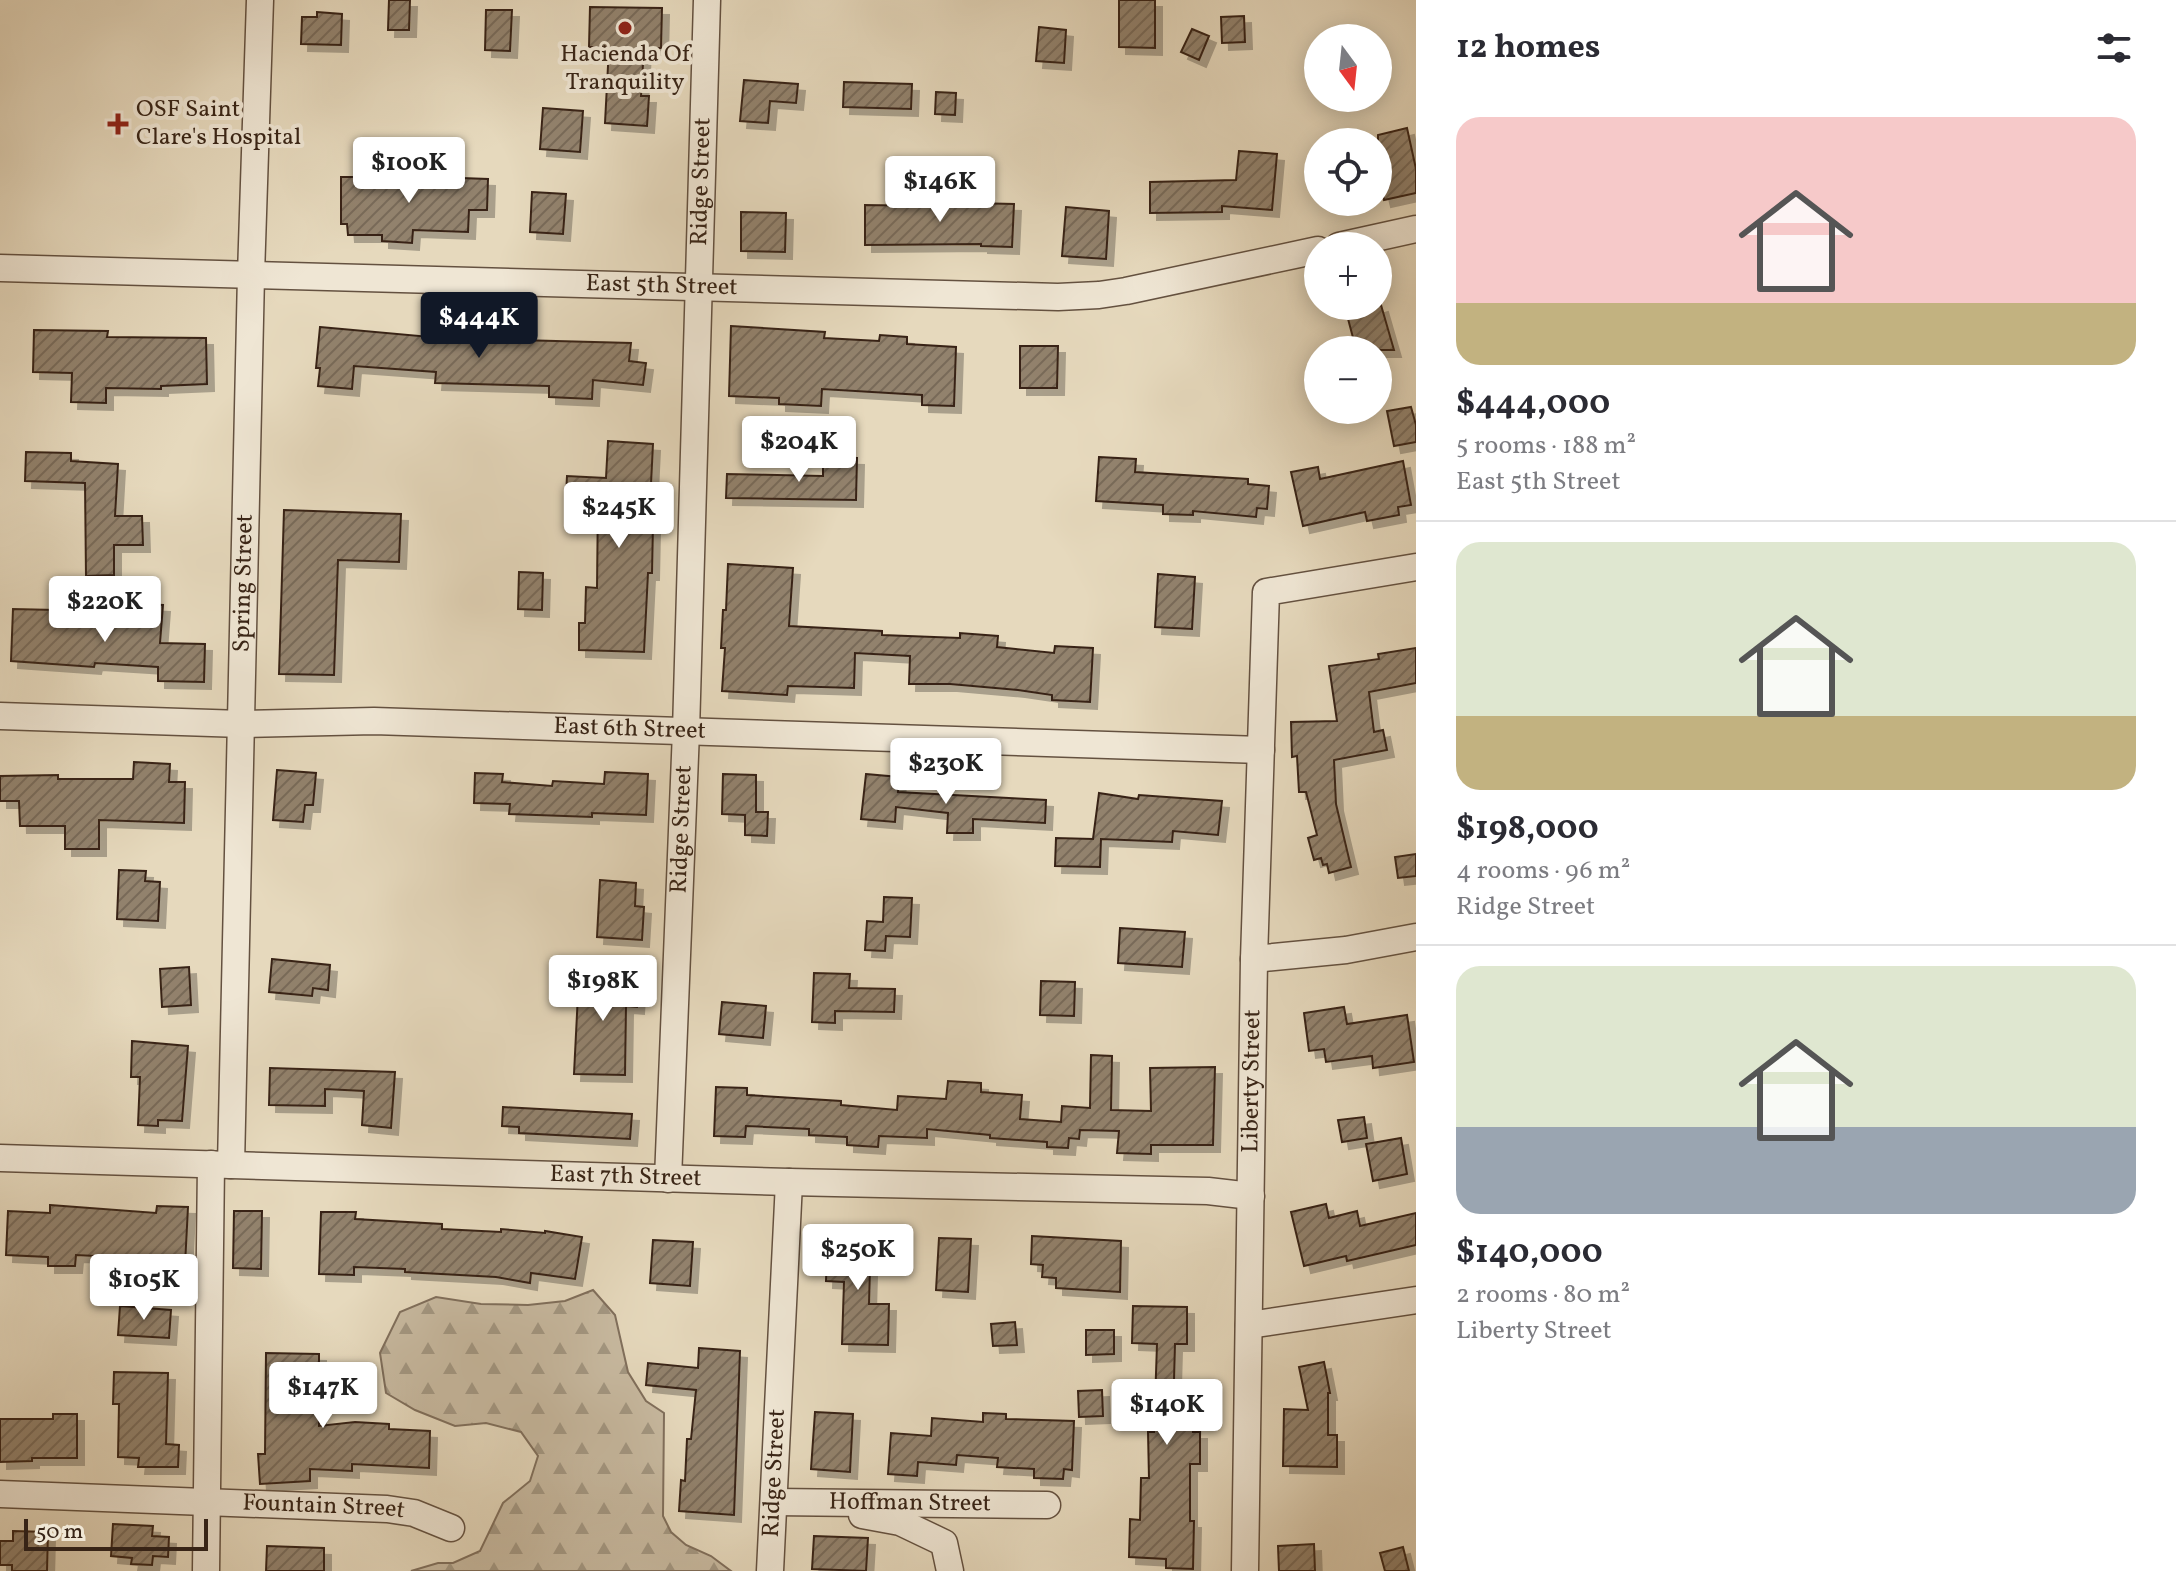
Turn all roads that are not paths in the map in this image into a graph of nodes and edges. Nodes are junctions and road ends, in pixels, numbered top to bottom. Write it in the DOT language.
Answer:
graph roads {
  1 [pos="260,0"];
  2 [pos="707,0"];
  3 [pos="1416,229"];
  4 [pos="1392,234"];
  5 [pos="1304,253"];
  6 [pos="0,268"];
  7 [pos="251,275"];
  8 [pos="698,287"];
  9 [pos="1416,567"];
  10 [pos="0,716"];
  11 [pos="242,724"];
  12 [pos="686,731"];
  13 [pos="1261,750"];
  14 [pos="1416,937"];
  15 [pos="1254,959"];
  16 [pos="0,1158"];
  17 [pos="221,1165"];
  18 [pos="668,1179"];
  19 [pos="789,1182"];
  20 [pos="1251,1196"];
  21 [pos="1416,1300"];
  22 [pos="1249,1325"];
  23 [pos="0,1494"];
  24 [pos="774,1502"];
  25 [pos="207,1503"];
  26 [pos="1047,1505"];
  27 [pos="451,1528"];
  28 [pos="206,1571"];
  29 [pos="770,1571"];
  30 [pos="950,1571"];
  31 [pos="1245,1571"];
  1 -- 7 [label="street, Spring Street"];
  2 -- 8 [label="street, Ridge Street"];
  3 -- 4 [label="street"];
  5 -- 8 [label="street, East 5th Street"];
  6 -- 7 [label="street, East 5th Street"];
  7 -- 8 [label="street, East 5th Street"];
  7 -- 11 [label="street, Spring Street"];
  8 -- 12 [label="street, Ridge Street"];
  9 -- 13 [label="street, Liberty Street"];
  10 -- 11 [label="street, East 6th Street"];
  11 -- 12 [label="street, East 6th Street"];
  11 -- 17 [label="street, Spring Street"];
  12 -- 13 [label="street, East 6th Street"];
  12 -- 18 [label="street, Ridge Street"];
  13 -- 15 [label="street, Liberty Street"];
  14 -- 15 [label="street"];
  15 -- 20 [label="street, Liberty Street"];
  16 -- 17 [label="street, East 7th Street"];
  17 -- 18 [label="street, East 7th Street"];
  17 -- 25 [label="street, Spring Street"];
  18 -- 19 [label="street, East 7th Street"];
  19 -- 20 [label="street, East 7th Street"];
  19 -- 24 [label="street, Ridge Street"];
  20 -- 22 [label="street, Liberty Street"];
  21 -- 22 [label="street"];
  22 -- 31 [label="street, Liberty Street"];
  23 -- 25 [label="street, Fountain Street"];
  24 -- 26 [label="street, Hoffman Street"];
  24 -- 29 [label="street, Ridge Street"];
  24 -- 30 [label="street"];
  25 -- 27 [label="street, Fountain Street"];
  25 -- 28 [label="street, Spring Street"];
}
